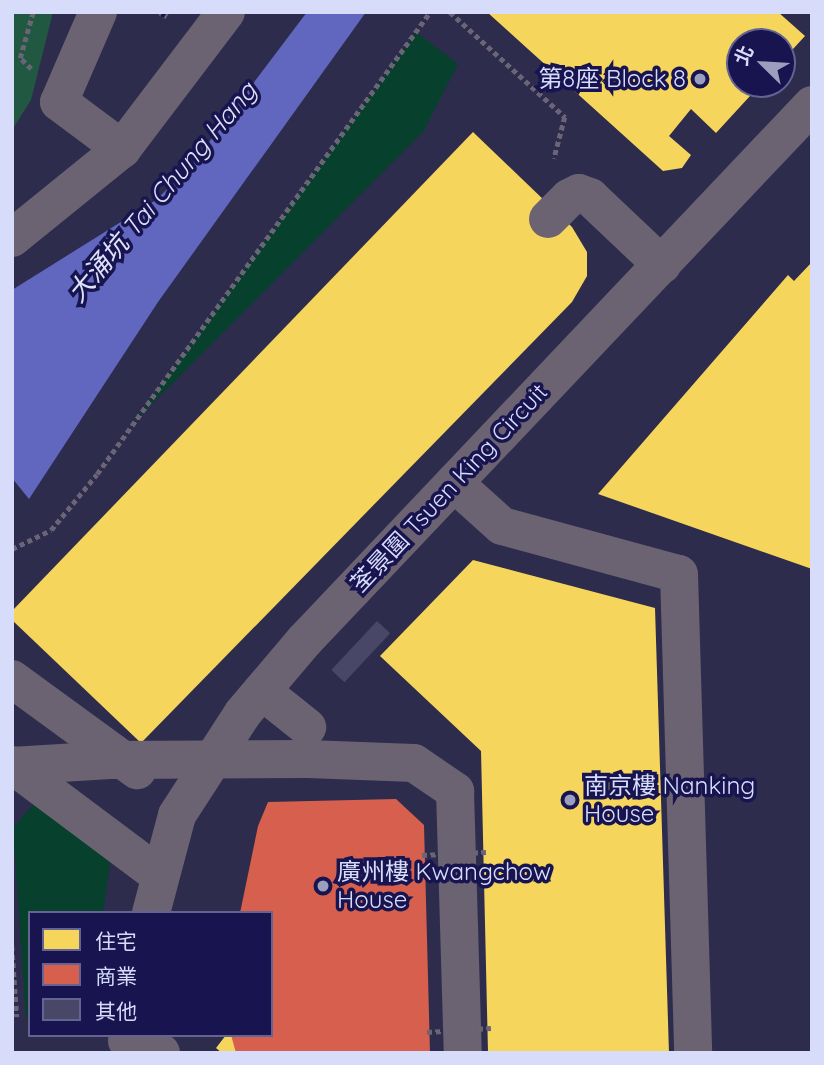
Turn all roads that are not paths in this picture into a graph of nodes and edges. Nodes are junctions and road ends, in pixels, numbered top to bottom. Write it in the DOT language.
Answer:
graph roads {
  1 [pos="98,12"];
  2 [pos="226,12"];
  3 [pos="812,105"];
  4 [pos="122,149"];
  5 [pos="548,219"];
  6 [pos="12,238"];
  7 [pos="662,265"];
  8 [pos="454,483"];
  9 [pos="262,691"];
  10 [pos="15,694"];
  11 [pos="308,743"];
  12 [pos="110,760"];
  13 [pos="12,766"];
  14 [pos="193,786"];
  15 [pos="159,875"];
  16 [pos="151,911"];
  17 [pos="477,1041"];
  18 [pos="693,1053"];
  1 -- 4 [label="street"];
  2 -- 4 [label="street"];
  3 -- 7 [label="street, 荃景圍 Tsuen King Circuit"];
  4 -- 6 [label="street"];
  5 -- 7 [label="street"];
  7 -- 8 [label="street, 荃景圍 Tsuen King Circuit"];
  8 -- 9 [label="street, 荃景圍 Tsuen King Circuit"];
  8 -- 18 [label="street"];
  9 -- 11 [label="street"];
  9 -- 14 [label="street, 荃景圍 Tsuen King Circuit"];
  10 -- 12 [label="street"];
  10 -- 14 [label="street"];
  11 -- 12 [label="street, bridge"];
  11 -- 17 [label="street"];
  12 -- 13 [label="street, bridge"];
  13 -- 15 [label="street"];
  14 -- 15 [label="street, 荃景圍 Tsuen King Circuit"];
  15 -- 16 [label="street, 荃景圍 Tsuen King Circuit"];
}
